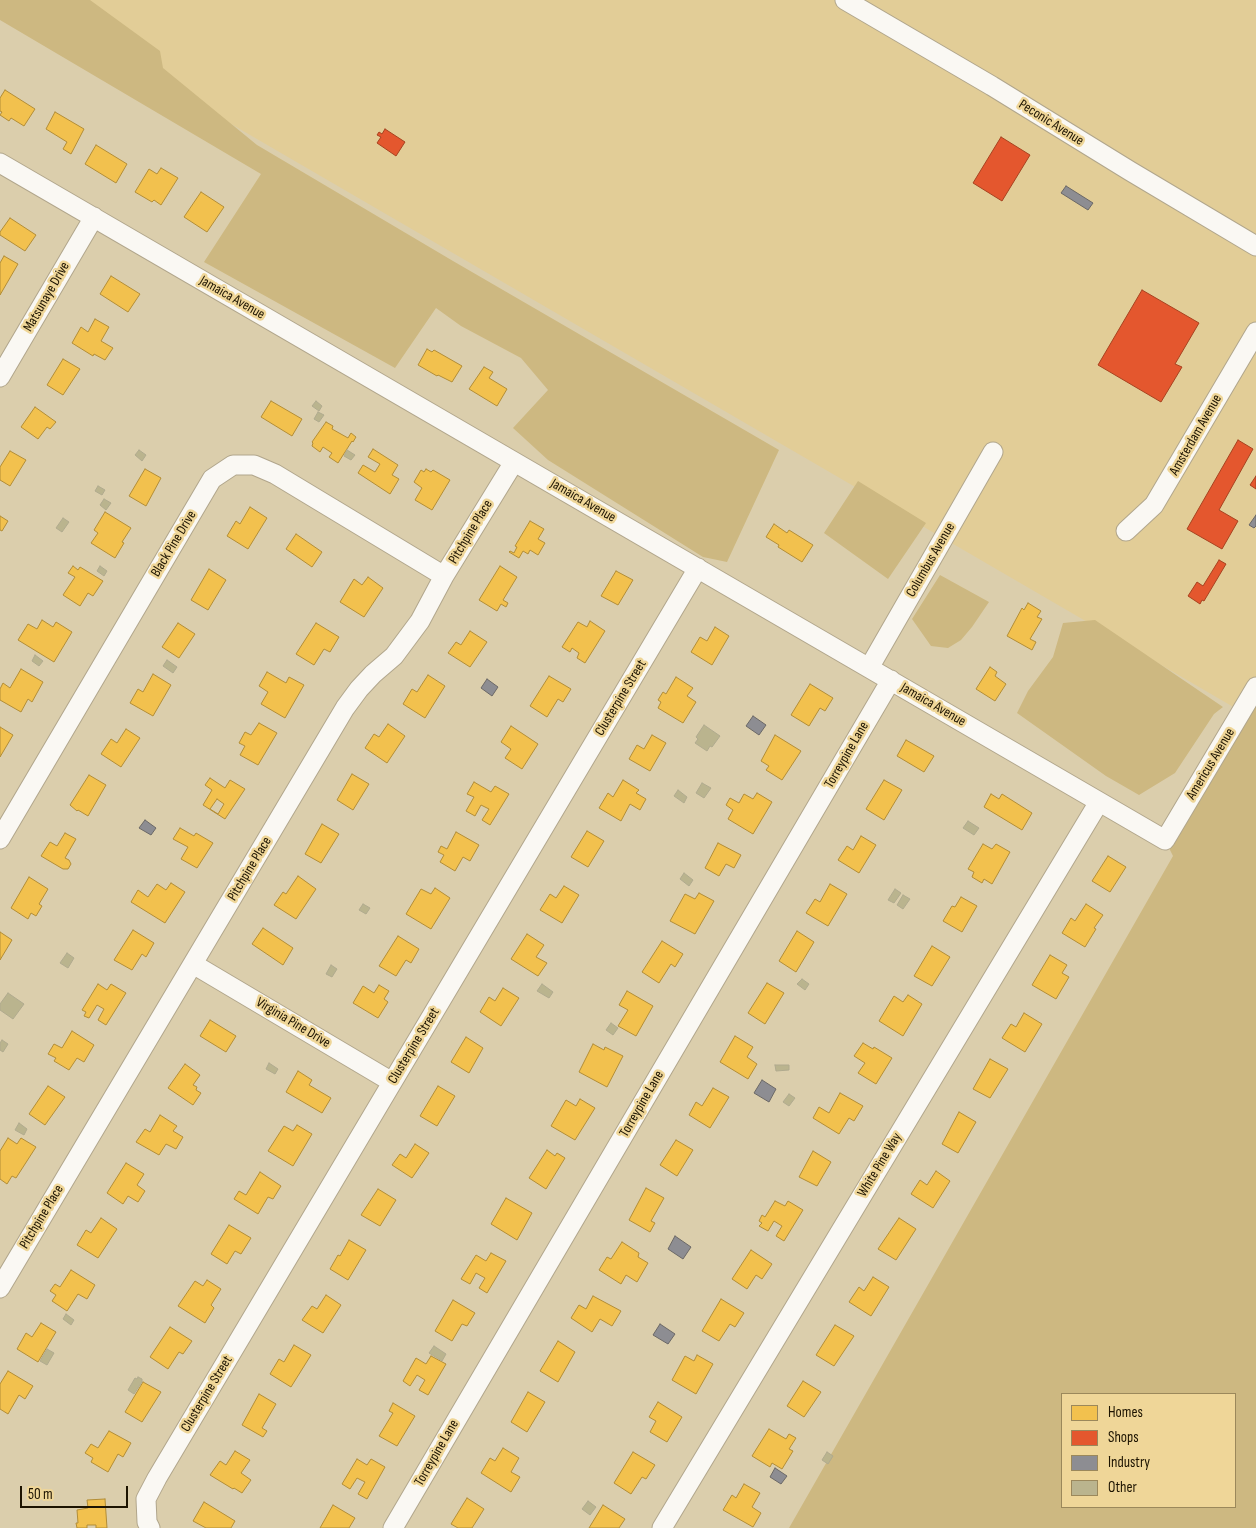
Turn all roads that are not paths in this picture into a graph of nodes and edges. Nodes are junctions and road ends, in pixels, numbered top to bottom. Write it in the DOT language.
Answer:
graph roads {
  1 [pos="845,0"];
  2 [pos="0,163"];
  3 [pos="94,217"];
  4 [pos="1256,246"];
  5 [pos="1256,332"];
  6 [pos="0,377"];
  7 [pos="993,452"];
  8 [pos="514,462"];
  9 [pos="1126,531"];
  10 [pos="698,568"];
  11 [pos="444,576"];
  12 [pos="869,668"];
  13 [pos="890,680"];
  14 [pos="1256,687"];
  15 [pos="1099,802"];
  16 [pos="0,838"];
  17 [pos="1165,840"];
  18 [pos="193,964"];
  19 [pos="392,1082"];
  20 [pos="0,1288"];
  21 [pos="150,1528"];
  22 [pos="393,1528"];
  23 [pos="662,1528"];
  1 -- 4 [label="street, Peconic Avenue"];
  2 -- 3 [label="street, Jamaica Avenue"];
  3 -- 6 [label="street, Matsunaye Drive"];
  3 -- 8 [label="street, Jamaica Avenue"];
  5 -- 9 [label="street, Amsterdam Avenue"];
  7 -- 12 [label="street, Columbus Avenue"];
  8 -- 10 [label="street, Jamaica Avenue"];
  8 -- 11 [label="street, Pitchpine Place"];
  10 -- 12 [label="street, Jamaica Avenue"];
  10 -- 19 [label="street, Clusterpine Street"];
  11 -- 16 [label="street, Black Pine Drive"];
  11 -- 18 [label="street, Pitchpine Place"];
  12 -- 13 [label="street, Jamaica Avenue"];
  13 -- 15 [label="street, Jamaica Avenue"];
  13 -- 22 [label="street, Torreypine Lane"];
  14 -- 17 [label="street, Americus Avenue"];
  15 -- 17 [label="street, Jamaica Avenue"];
  15 -- 23 [label="street, White Pine Way"];
  18 -- 19 [label="street, Virginia Pine Drive"];
  18 -- 20 [label="street, Pitchpine Place"];
  19 -- 21 [label="street, Clusterpine Street"];
}
